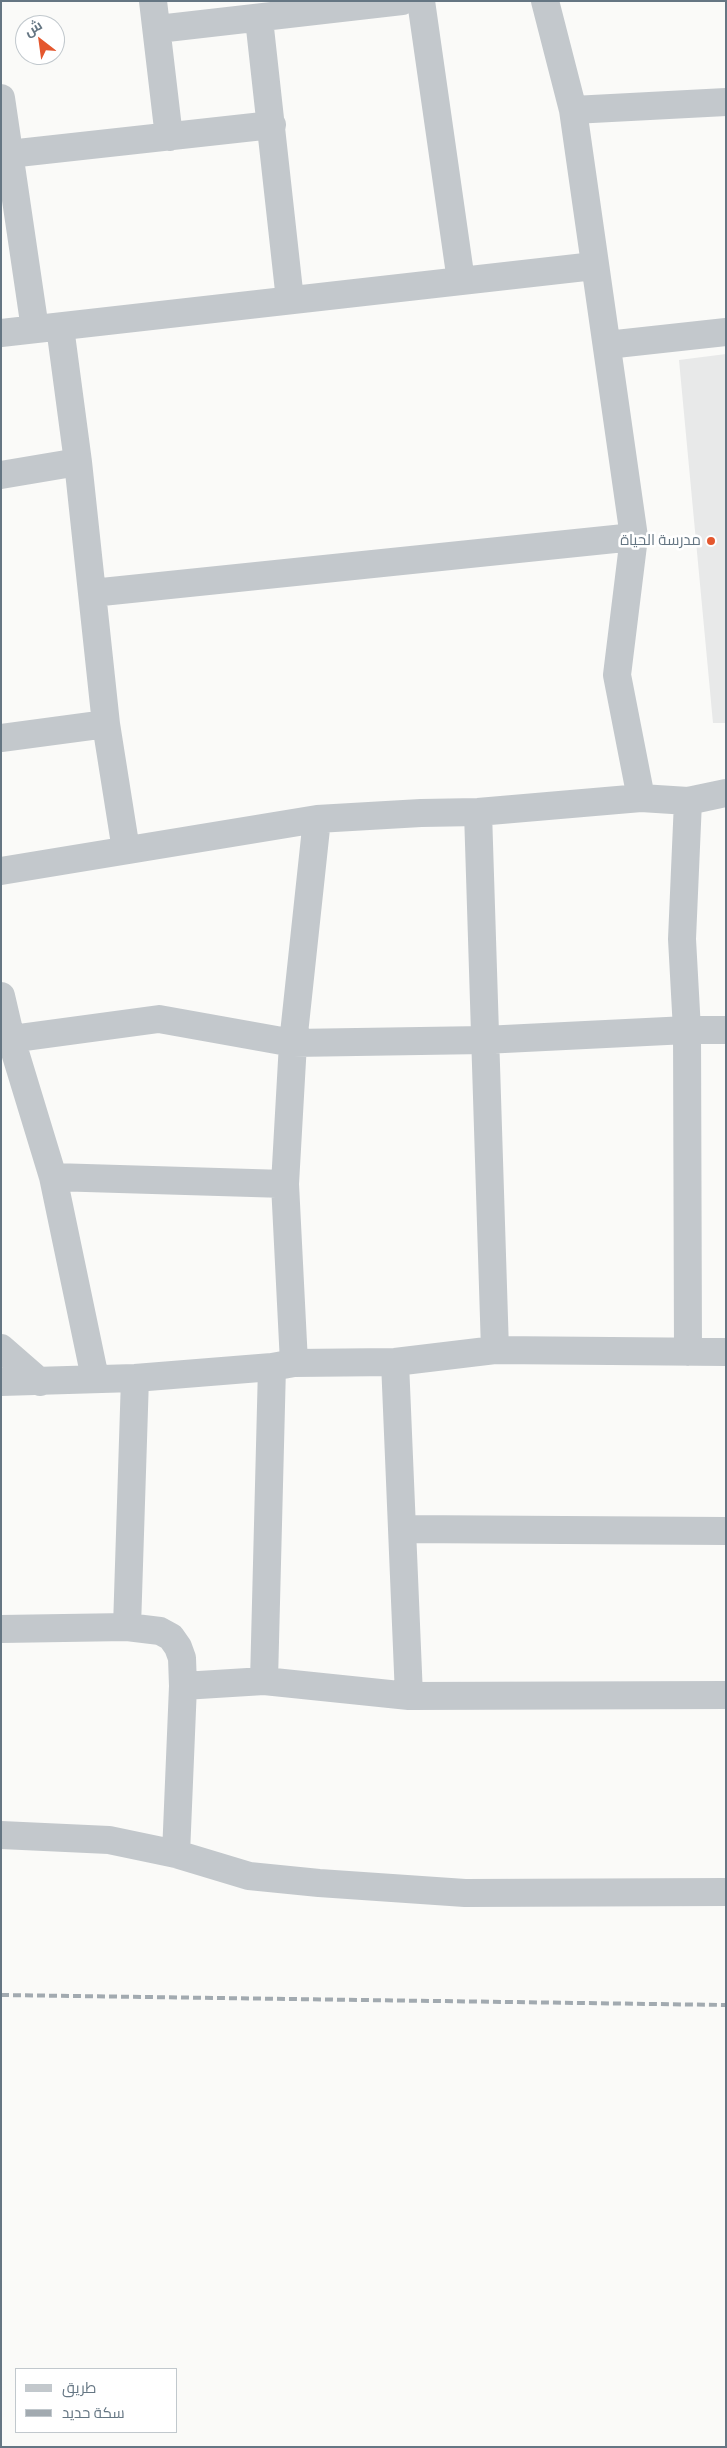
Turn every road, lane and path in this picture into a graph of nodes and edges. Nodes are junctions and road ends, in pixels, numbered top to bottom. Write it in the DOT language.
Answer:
graph roads {
  1 [pos="154,1"];
  2 [pos="402,1"];
  3 [pos="421,1"];
  4 [pos="545,1"];
  5 [pos="259,19"];
  6 [pos="158,29"];
  7 [pos="1,98"];
  8 [pos="726,102"];
  9 [pos="573,110"];
  10 [pos="272,125"];
  11 [pos="169,137"];
  12 [pos="9,154"];
  13 [pos="594,266"];
  14 [pos="461,281"];
  15 [pos="290,300"];
  16 [pos="47,328"];
  17 [pos="726,332"];
  18 [pos="1,333"];
  19 [pos="607,344"];
  20 [pos="78,462"];
  21 [pos="1,475"];
  22 [pos="634,537"];
  23 [pos="92,593"];
  24 [pos="106,724"];
  25 [pos="1,738"];
  26 [pos="726,793"];
  27 [pos="641,798"];
  28 [pos="688,802"];
  29 [pos="478,812"];
  30 [pos="317,819"];
  31 [pos="126,850"];
  32 [pos="1,871"];
  33 [pos="1,996"];
  34 [pos="687,1030"];
  35 [pos="726,1030"];
  36 [pos="11,1039"];
  37 [pos="484,1040"];
  38 [pos="293,1043"];
  39 [pos="52,1177"];
  40 [pos="285,1184"];
  41 [pos="1,1348"];
  42 [pos="495,1350"];
  43 [pos="688,1352"];
  44 [pos="726,1352"];
  45 [pos="395,1362"];
  46 [pos="283,1365"];
  47 [pos="95,1378"];
  48 [pos="135,1378"];
  49 [pos="1,1382"];
  50 [pos="40,1382"];
  51 [pos="403,1529"];
  52 [pos="726,1531"];
  53 [pos="127,1627"];
  54 [pos="1,1629"];
  55 [pos="264,1681"];
  56 [pos="183,1686"];
  57 [pos="726,1695"];
  58 [pos="409,1696"];
  59 [pos="1,1836"];
  60 [pos="176,1854"];
  61 [pos="726,1892"];
  1 -- 6 [label="street"];
  2 -- 5 [label="street"];
  3 -- 14 [label="street"];
  4 -- 9 [label="street"];
  5 -- 6 [label="street"];
  5 -- 10 [label="street"];
  6 -- 11 [label="street"];
  7 -- 12 [label="street"];
  8 -- 9 [label="street"];
  9 -- 13 [label="street"];
  10 -- 11 [label="street"];
  10 -- 15 [label="street"];
  11 -- 12 [label="street"];
  12 -- 16 [label="street"];
  13 -- 14 [label="street"];
  13 -- 19 [label="street"];
  14 -- 15 [label="street"];
  15 -- 16 [label="street"];
  16 -- 18 [label="street"];
  16 -- 20 [label="street"];
  17 -- 19 [label="street"];
  19 -- 22 [label="street"];
  20 -- 21 [label="street"];
  20 -- 23 [label="street"];
  22 -- 23 [label="street"];
  22 -- 27 [label="street"];
  23 -- 24 [label="street"];
  24 -- 25 [label="street"];
  24 -- 31 [label="street"];
  26 -- 28 [label="street"];
  27 -- 28 [label="street"];
  27 -- 29 [label="street"];
  28 -- 34 [label="street"];
  29 -- 30 [label="street"];
  29 -- 37 [label="street"];
  30 -- 31 [label="street"];
  30 -- 38 [label="street"];
  31 -- 32 [label="street"];
  33 -- 36 [label="street"];
  34 -- 35 [label="street"];
  34 -- 37 [label="street"];
  34 -- 43 [label="street"];
  36 -- 38 [label="street"];
  36 -- 39 [label="street"];
  37 -- 38 [label="street"];
  37 -- 42 [label="street"];
  38 -- 40 [label="street"];
  39 -- 40 [label="street"];
  39 -- 47 [label="street"];
  40 -- 46 [label="street"];
  41 -- 50 [label="street"];
  42 -- 43 [label="street"];
  42 -- 45 [label="street"];
  43 -- 44 [label="street"];
  45 -- 46 [label="street"];
  45 -- 51 [label="street"];
  46 -- 48 [label="street"];
  46 -- 55 [label="street"];
  47 -- 48 [label="street"];
  47 -- 50 [label="street"];
  48 -- 53 [label="street"];
  49 -- 50 [label="street"];
  51 -- 52 [label="street"];
  51 -- 58 [label="street"];
  53 -- 54 [label="street"];
  53 -- 56 [label="street"];
  55 -- 56 [label="street"];
  55 -- 58 [label="street"];
  56 -- 60 [label="street"];
  57 -- 58 [label="street"];
  59 -- 60 [label="street"];
  60 -- 61 [label="street"];
}
